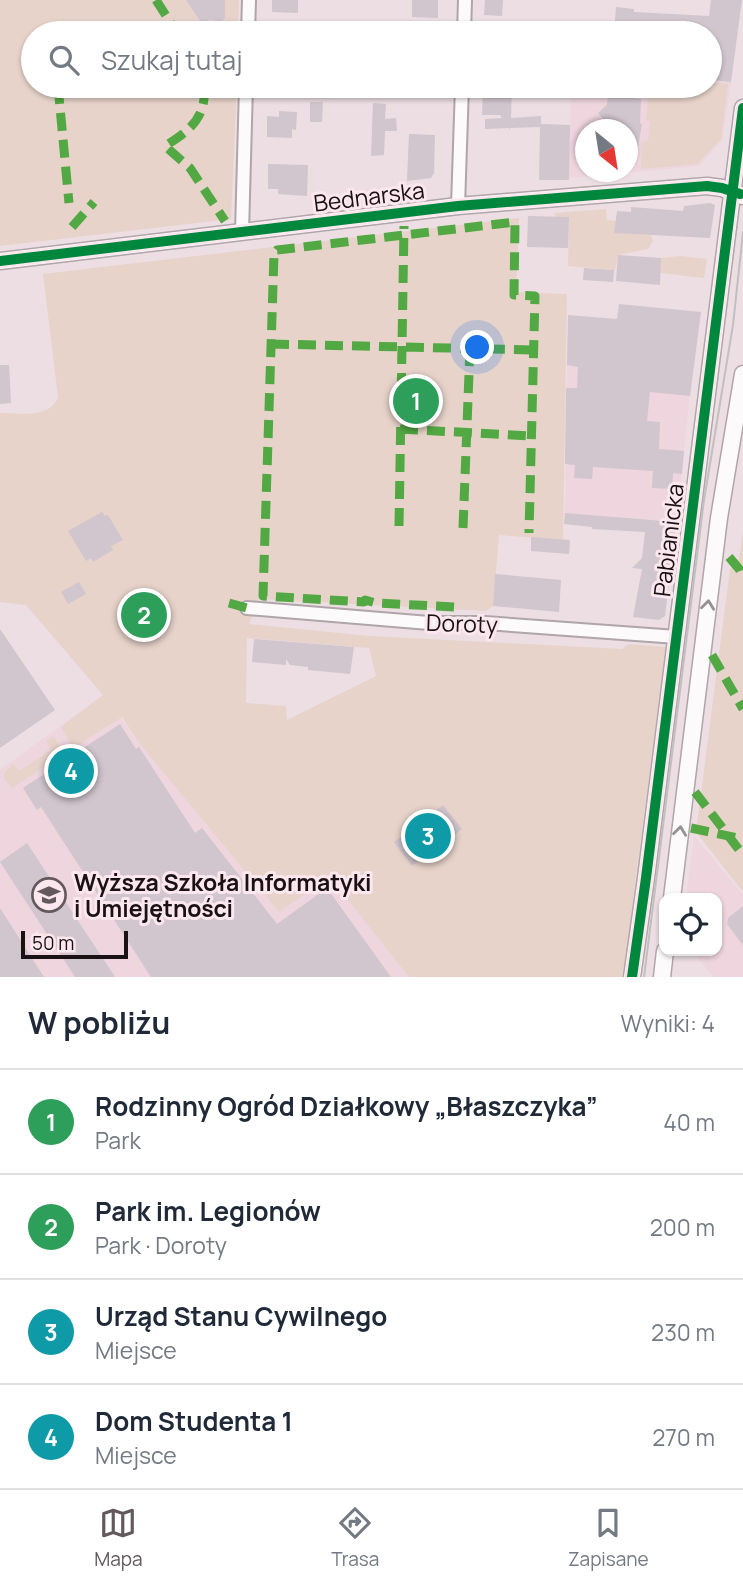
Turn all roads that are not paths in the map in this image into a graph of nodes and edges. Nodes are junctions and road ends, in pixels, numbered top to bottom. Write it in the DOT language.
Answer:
graph roads {
  1 [pos="249,0"];
  2 [pos="465,0"];
  3 [pos="248,21"];
  4 [pos="464,21"];
  5 [pos="246,98"];
  6 [pos="462,98"];
  7 [pos="743,107"];
  8 [pos="737,193"];
  9 [pos="458,206"];
  10 [pos="242,232"];
  11 [pos="0,261"];
  12 [pos="743,374"];
  13 [pos="247,608"];
  14 [pos="677,636"];
  15 [pos="673,893"];
  16 [pos="664,956"];
  17 [pos="632,977"];
  18 [pos="662,977"];
  1 -- 3 [label="street"];
  2 -- 4 [label="street"];
  5 -- 10 [label="street"];
  6 -- 9 [label="street"];
  7 -- 8 [label="street, Pabianicka"];
  8 -- 9 [label="street, Bednarska"];
  8 -- 14 [label="street, Pabianicka"];
  9 -- 10 [label="street, Bednarska"];
  10 -- 11 [label="street, Bednarska"];
  15 -- 12 [label="street, Pabianicka, one-way"];
  13 -- 14 [label="street, Doroty"];
  14 -- 17 [label="street, Pabianicka"];
  16 -- 18 [label="street"];
}
